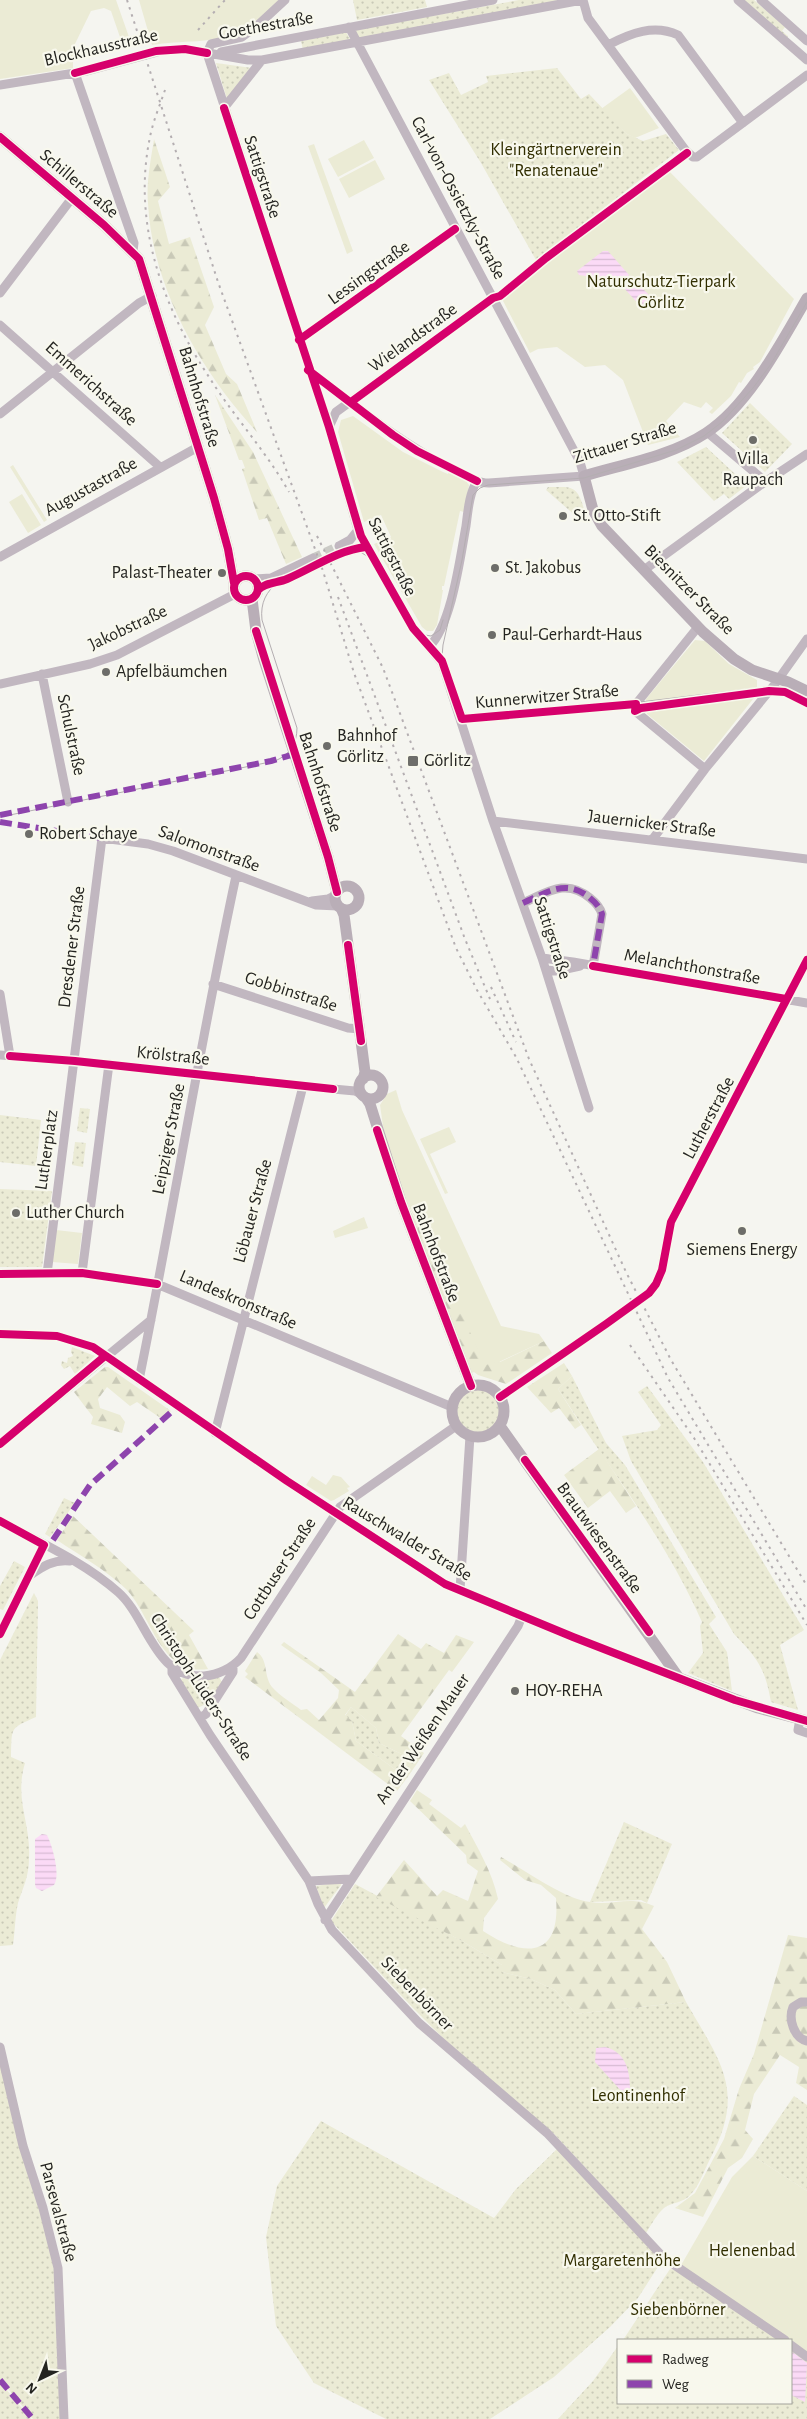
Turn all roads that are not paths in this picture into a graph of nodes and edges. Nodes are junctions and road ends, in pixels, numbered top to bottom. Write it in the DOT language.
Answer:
graph roads {
  1 [pos="285,0"];
  2 [pos="493,0"];
  3 [pos="583,0"];
  4 [pos="738,0"];
  5 [pos="761,0"];
  6 [pos="350,27"];
  7 [pos="807,41"];
  8 [pos="357,42"];
  9 [pos="608,45"];
  10 [pos="208,53"];
  11 [pos="262,60"];
  12 [pos="807,60"];
  13 [pos="75,73"];
  14 [pos="807,75"];
  15 [pos="0,85"];
  16 [pos="224,108"];
  17 [pos="742,122"];
  18 [pos="0,137"];
  19 [pos="72,198"];
  20 [pos="455,229"];
  21 [pos="135,253"];
  22 [pos="0,293"];
  23 [pos="152,296"];
  24 [pos="493,298"];
  25 [pos="807,298"];
  26 [pos="0,325"];
  27 [pos="299,340"];
  28 [pos="308,370"];
  29 [pos="53,372"];
  30 [pos="351,402"];
  31 [pos="0,414"];
  32 [pos="329,428"];
  33 [pos="707,432"];
  34 [pos="198,447"];
  35 [pos="807,454"];
  36 [pos="160,467"];
  37 [pos="584,476"];
  38 [pos="477,481"];
  39 [pos="766,482"];
  40 [pos="358,530"];
  41 [pos="366,547"];
  42 [pos="0,557"];
  43 [pos="315,562"];
  44 [pos="644,570"];
  45 [pos="246,588"];
  46 [pos="698,627"];
  47 [pos="807,639"];
  48 [pos="429,647"];
  49 [pos="42,674"];
  50 [pos="779,679"];
  51 [pos="0,684"];
  52 [pos="807,691"];
  53 [pos="636,704"];
  54 [pos="462,719"];
  55 [pos="705,769"];
  56 [pos="68,802"];
  57 [pos="493,820"];
  58 [pos="102,838"];
  59 [pos="652,840"];
  60 [pos="328,857"];
  61 [pos="807,859"];
  62 [pos="236,876"];
  63 [pos="348,887"];
  64 [pos="338,900"];
  65 [pos="523,903"];
  66 [pos="354,908"];
  67 [pos="348,945"];
  68 [pos="542,958"];
  69 [pos="807,960"];
  70 [pos="593,966"];
  71 [pos="546,970"];
  72 [pos="213,984"];
  73 [pos="0,994"];
  74 [pos="786,999"];
  75 [pos="807,1003"];
  76 [pos="361,1035"];
  77 [pos="0,1055"];
  78 [pos="10,1056"];
  79 [pos="75,1061"];
  80 [pos="109,1064"];
  81 [pos="198,1074"];
  82 [pos="375,1076"];
  83 [pos="362,1080"];
  84 [pos="303,1086"];
  85 [pos="333,1088"];
  86 [pos="368,1097"];
  87 [pos="589,1108"];
  88 [pos="82,1273"];
  89 [pos="0,1274"];
  90 [pos="47,1274"];
  91 [pos="157,1284"];
  92 [pos="648,1293"];
  93 [pos="151,1320"];
  94 [pos="242,1320"];
  95 [pos="0,1334"];
  96 [pos="105,1356"];
  97 [pos="559,1356"];
  98 [pos="139,1380"];
  99 [pos="471,1386"];
  100 [pos="500,1397"];
  101 [pos="452,1407"];
  102 [pos="456,1426"];
  103 [pos="500,1426"];
  104 [pos="215,1433"];
  105 [pos="470,1436"];
  106 [pos="0,1444"];
  107 [pos="335,1513"];
  108 [pos="0,1521"];
  109 [pos="44,1545"];
  110 [pos="73,1562"];
  111 [pos="27,1578"];
  112 [pos="460,1590"];
  113 [pos="522,1616"];
  114 [pos="0,1634"];
  115 [pos="233,1666"];
  116 [pos="172,1668"];
  117 [pos="680,1678"];
  118 [pos="200,1718"];
  119 [pos="804,1720"];
  120 [pos="807,1734"];
  121 [pos="350,1879"];
  122 [pos="309,1881"];
  123 [pos="325,1920"];
  124 [pos="807,2002"];
  125 [pos="807,2041"];
  126 [pos="0,2047"];
  127 [pos="784,2339"];
  128 [pos="792,2346"];
  129 [pos="807,2357"];
  130 [pos="64,2419"];
  1 -- 10 [label="street"];
  2 -- 6 [label="street, Goethestraße"];
  3 -- 8 [label="street, Goethestraße"];
  3 -- 9 [label="street"];
  4 -- 12 [label="street"];
  5 -- 7 [label="street"];
  6 -- 8 [label="street"];
  6 -- 10 [label="street, Goethestraße"];
  8 -- 11 [label="street, Goethestraße"];
  8 -- 20 [label="street, Carl-von-Ossietzky-Straße"];
  9 -- 17 [label="street"];
  9 -- 17 [label="street"];
  10 -- 11 [label="street, Goethestraße"];
  10 -- 13 [label="street, Blockhausstraße"];
  10 -- 16 [label="street, Sattigstraße"];
  11 -- 16 [label="street, Goethestraße"];
  13 -- 15 [label="street, Blockhausstraße"];
  13 -- 21 [label="street, Bahnhofstraße"];
  14 -- 17 [label="street"];
  16 -- 27 [label="street, Sattigstraße"];
  18 -- 19 [label="main road, Schillerstraße"];
  19 -- 21 [label="main road, Schillerstraße"];
  19 -- 22 [label="street"];
  20 -- 24 [label="street, Carl-von-Ossietzky-Straße"];
  20 -- 27 [label="street, Lessingstraße"];
  21 -- 23 [label="main road, Bahnhofstraße"];
  23 -- 29 [label="street"];
  23 -- 34 [label="main road, Bahnhofstraße"];
  24 -- 30 [label="street, Wielandstraße"];
  24 -- 37 [label="street, Carl-von-Ossietzky-Straße"];
  25 -- 33 [label="main road, Zittauer Straße"];
  26 -- 29 [label="street, Emmerichstraße"];
  27 -- 28 [label="street, Sattigstraße"];
  28 -- 30 [label="street"];
  28 -- 32 [label="street, Sattigstraße"];
  29 -- 31 [label="street"];
  29 -- 36 [label="street, Emmerichstraße"];
  30 -- 32 [label="street"];
  30 -- 38 [label="street, Zittauer Straße"];
  32 -- 40 [label="street, Sattigstraße"];
  33 -- 37 [label="main road, Zittauer Straße"];
  33 -- 39 [label="street"];
  34 -- 36 [label="street, Augustastraße"];
  34 -- 45 [label="main road, Bahnhofstraße"];
  35 -- 39 [label="street"];
  36 -- 42 [label="street, Augustastraße"];
  37 -- 38 [label="street, Zittauer Straße"];
  37 -- 44 [label="main road, Biesnitzer Straße"];
  38 -- 48 [label="street"];
  39 -- 44 [label="street"];
  40 -- 41 [label="street, Sattigstraße"];
  40 -- 41 [label="street"];
  41 -- 48 [label="street, Sattigstraße"];
  43 -- 45 [label="street, Jakobstraße"];
  44 -- 46 [label="main road, Biesnitzer Straße"];
  45 -- 49 [label="street, Jakobstraße"];
  45 -- 60 [label="main road, Bahnhofstraße"];
  46 -- 50 [label="main road, Biesnitzer Straße"];
  46 -- 53 [label="street, Kunnerwitzer Straße"];
  47 -- 50 [label="street"];
  48 -- 54 [label="street, Sattigstraße"];
  49 -- 51 [label="street, Jakobstraße"];
  49 -- 56 [label="street, Schulstraße"];
  50 -- 52 [label="main road, Biesnitzer Straße"];
  50 -- 55 [label="street"];
  53 -- 54 [label="street, Kunnerwitzer Straße"];
  53 -- 55 [label="street"];
  54 -- 57 [label="street, Sattigstraße"];
  55 -- 59 [label="street"];
  57 -- 59 [label="street, Jauernicker Straße"];
  57 -- 65 [label="street, Sattigstraße"];
  58 -- 62 [label="street, Salomonstraße"];
  58 -- 79 [label="street, Dresdener Straße"];
  59 -- 61 [label="street, Jauernicker Straße"];
  60 -- 63 [label="main road, Bahnhofstraße"];
  60 -- 64 [label="main road, Bahnhofstraße"];
  62 -- 64 [label="street, Salomonstraße"];
  62 -- 72 [label="street, Leipziger Straße"];
  63 -- 64 [label="main road"];
  63 -- 66 [label="main road, Bahnhofstraße"];
  64 -- 66 [label="main road"];
  64 -- 67 [label="main road, Bahnhofstraße"];
  65 -- 68 [label="street, Sattigstraße"];
  65 -- 70 [label="street"];
  66 -- 67 [label="main road, Bahnhofstraße"];
  67 -- 76 [label="main road, Bahnhofstraße"];
  68 -- 70 [label="street, Melanchthonstraße"];
  68 -- 71 [label="street, Sattigstraße"];
  69 -- 74 [label="street, Lutherstraße"];
  70 -- 71 [label="street, Melanchthonstraße"];
  70 -- 74 [label="street, Melanchthonstraße"];
  71 -- 87 [label="street, Sattigstraße"];
  72 -- 76 [label="street, Gobbinstraße"];
  72 -- 81 [label="street, Leipziger Straße"];
  73 -- 78 [label="street"];
  74 -- 75 [label="street, Melanchthonstraße"];
  74 -- 92 [label="street, Lutherstraße"];
  76 -- 82 [label="main road, Bahnhofstraße"];
  76 -- 83 [label="main road, Bahnhofstraße"];
  77 -- 78 [label="street, Krölstraße"];
  78 -- 79 [label="street, Krölstraße"];
  79 -- 80 [label="street, Krölstraße"];
  79 -- 90 [label="street, Lutherplatz"];
  80 -- 81 [label="street, Krölstraße"];
  80 -- 88 [label="street"];
  81 -- 84 [label="street, Krölstraße"];
  81 -- 91 [label="street, Leipziger Straße"];
  82 -- 83 [label="main road, Krölstraße"];
  82 -- 86 [label="main road"];
  83 -- 85 [label="street, Krölstraße"];
  83 -- 86 [label="main road"];
  84 -- 85 [label="street, Krölstraße"];
  84 -- 94 [label="street, Löbauer Straße"];
  85 -- 86 [label="street, Krölstraße"];
  86 -- 99 [label="main road, Bahnhofstraße"];
  88 -- 90 [label="street, Landeskronstraße"];
  88 -- 91 [label="street, Landeskronstraße"];
  89 -- 90 [label="street, Landeskronstraße"];
  91 -- 93 [label="street, Leipziger Straße"];
  91 -- 94 [label="street, Landeskronstraße"];
  93 -- 96 [label="street"];
  93 -- 98 [label="street, Leipziger Straße"];
  94 -- 101 [label="street, Landeskronstraße"];
  94 -- 104 [label="street, Löbauer Straße"];
  95 -- 96 [label="street, Rauschwalder Straße"];
  96 -- 98 [label="street, Rauschwalder Straße"];
  96 -- 106 [label="street"];
  97 -- 100 [label="street"];
  98 -- 104 [label="street, Rauschwalder Straße"];
  99 -- 100 [label="main road"];
  99 -- 101 [label="main road"];
  100 -- 103 [label="main road"];
  101 -- 102 [label="main road"];
  102 -- 105 [label="main road"];
  102 -- 107 [label="street, Cottbuser Straße"];
  103 -- 105 [label="main road"];
  103 -- 117 [label="main road, Brautwiesenstraße"];
  104 -- 107 [label="street, Rauschwalder Straße"];
  105 -- 112 [label="street"];
  107 -- 112 [label="street, Rauschwalder Straße"];
  107 -- 115 [label="street, Cottbuser Straße"];
  108 -- 109 [label="street, Christoph-Lüders-Straße"];
  109 -- 110 [label="street, Christoph-Lüders-Straße"];
  109 -- 111 [label="street"];
  110 -- 111 [label="street"];
  110 -- 116 [label="street, Christoph-Lüders-Straße"];
  111 -- 114 [label="street"];
  112 -- 113 [label="street, Rauschwalder Straße"];
  113 -- 117 [label="street, Rauschwalder Straße"];
  113 -- 121 [label="street, An der Weißen Mauer"];
  115 -- 116 [label="street"];
  115 -- 118 [label="street, Cottbuser Straße"];
  116 -- 118 [label="street, Christoph-Lüders-Straße"];
  117 -- 119 [label="main road, Rauschwalder Straße"];
  118 -- 122 [label="street, Christoph-Lüders-Straße"];
  119 -- 120 [label="street, Rauschwalder Straße"];
  121 -- 122 [label="street"];
  121 -- 123 [label="street, An der Weißen Mauer"];
  122 -- 123 [label="street, Christoph-Lüders-Straße"];
  123 -- 127 [label="street, Siebenbörner"];
  124 -- 125 [label="street"];
  126 -- 130 [label="street, Parsevalstraße"];
  128 -- 129 [label="street"];
}
